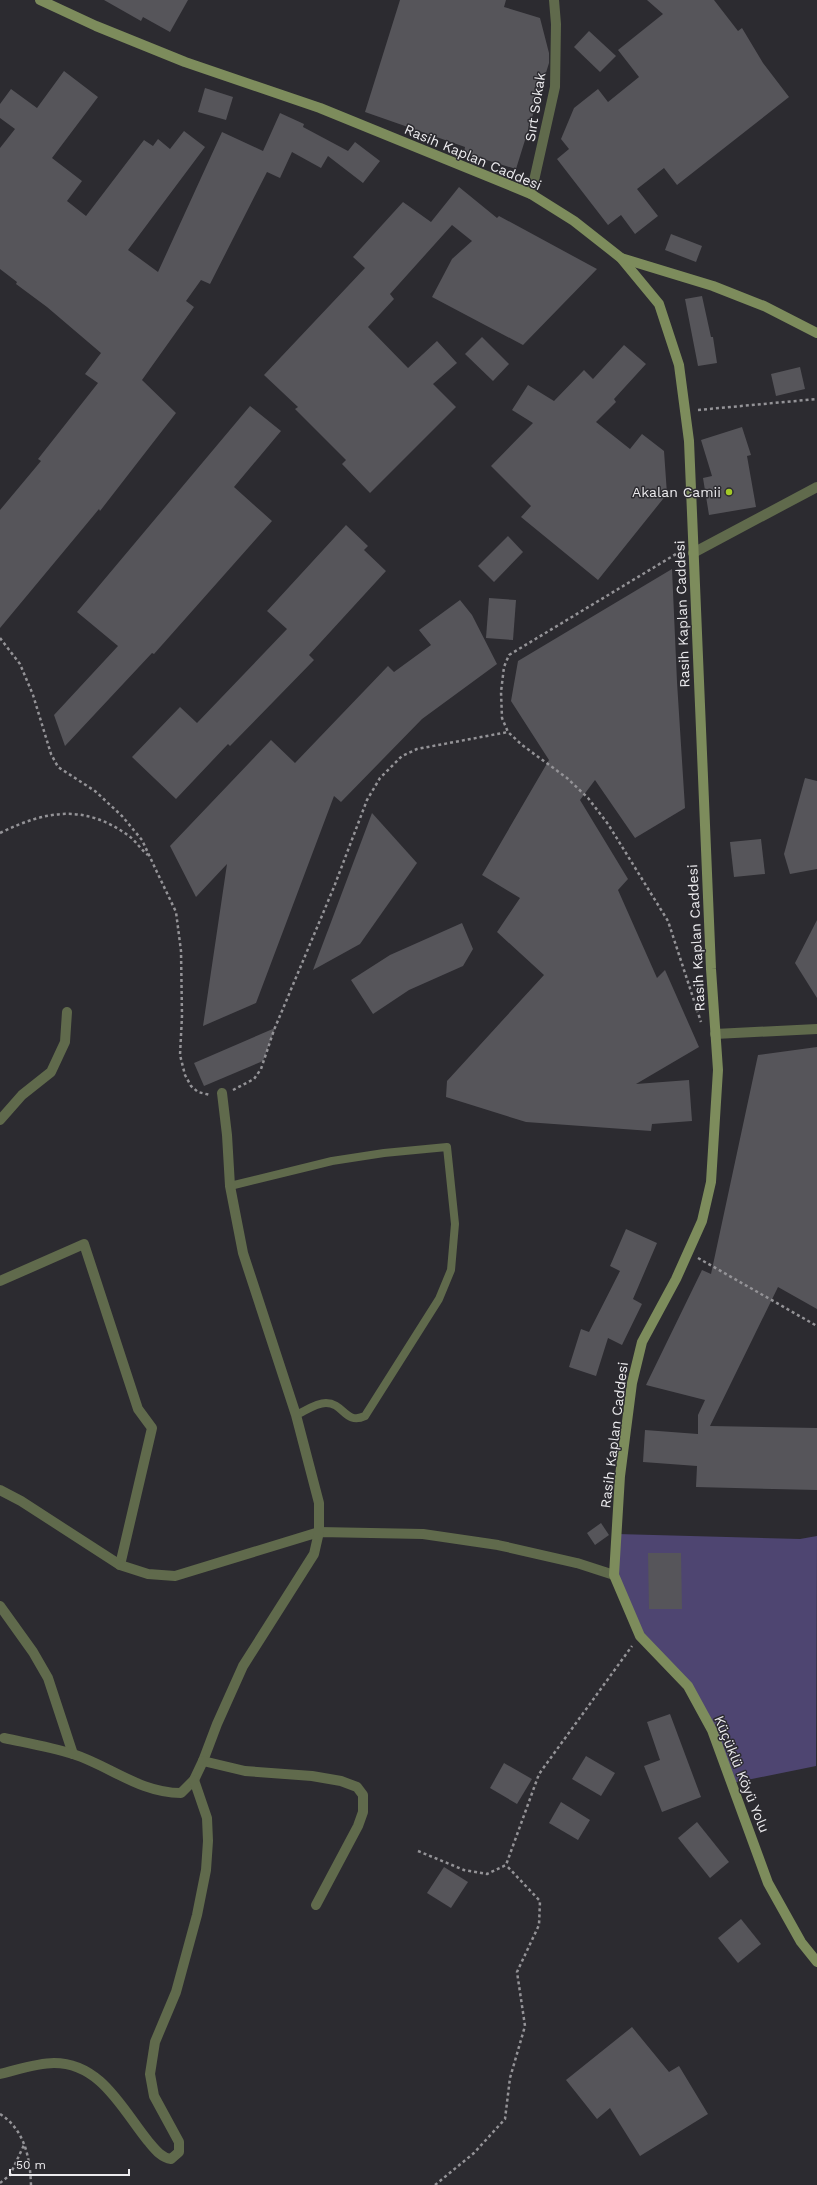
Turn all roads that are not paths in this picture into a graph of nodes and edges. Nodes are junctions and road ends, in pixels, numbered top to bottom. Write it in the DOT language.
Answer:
graph roads {
  1 [pos="40,0"];
  2 [pos="554,0"];
  3 [pos="531,194"];
  4 [pos="621,258"];
  5 [pos="817,333"];
  6 [pos="817,487"];
  7 [pos="693,548"];
  8 [pos="67,1012"];
  9 [pos="817,1029"];
  10 [pos="715,1034"];
  11 [pos="222,1093"];
  12 [pos="0,1120"];
  13 [pos="230,1186"];
  14 [pos="0,1281"];
  15 [pos="296,1415"];
  16 [pos="0,1490"];
  17 [pos="319,1532"];
  18 [pos="120,1565"];
  19 [pos="614,1575"];
  20 [pos="0,1606"];
  21 [pos="626,1606"];
  22 [pos="4,1738"];
  23 [pos="73,1754"];
  24 [pos="203,1762"];
  25 [pos="194,1780"];
  26 [pos="316,1905"];
  27 [pos="817,1962"];
  28 [pos="0,2074"];
  1 -- 3 [label="street, Rasih Kaplan Caddesi"];
  2 -- 3 [label="street, Sırt Sokak"];
  3 -- 4 [label="street, Rasih Kaplan Caddesi"];
  4 -- 5 [label="street"];
  4 -- 7 [label="street, Rasih Kaplan Caddesi"];
  6 -- 7 [label="street"];
  7 -- 10 [label="street, Rasih Kaplan Caddesi"];
  8 -- 12 [label="street"];
  9 -- 10 [label="street"];
  10 -- 19 [label="street, Rasih Kaplan Caddesi"];
  11 -- 13 [label="street"];
  13 -- 15 [label="street"];
  13 -- 15 [label="lane"];
  14 -- 18 [label="street"];
  15 -- 17 [label="street"];
  16 -- 18 [label="street"];
  17 -- 18 [label="street"];
  17 -- 19 [label="street"];
  17 -- 24 [label="street"];
  19 -- 21 [label="street, Rasih Kaplan Caddesi"];
  20 -- 23 [label="street"];
  21 -- 27 [label="street, Küçüklü Köyü Yolu"];
  22 -- 23 [label="street"];
  23 -- 25 [label="street"];
  24 -- 25 [label="street"];
  24 -- 26 [label="street"];
  25 -- 28 [label="street"];
}
